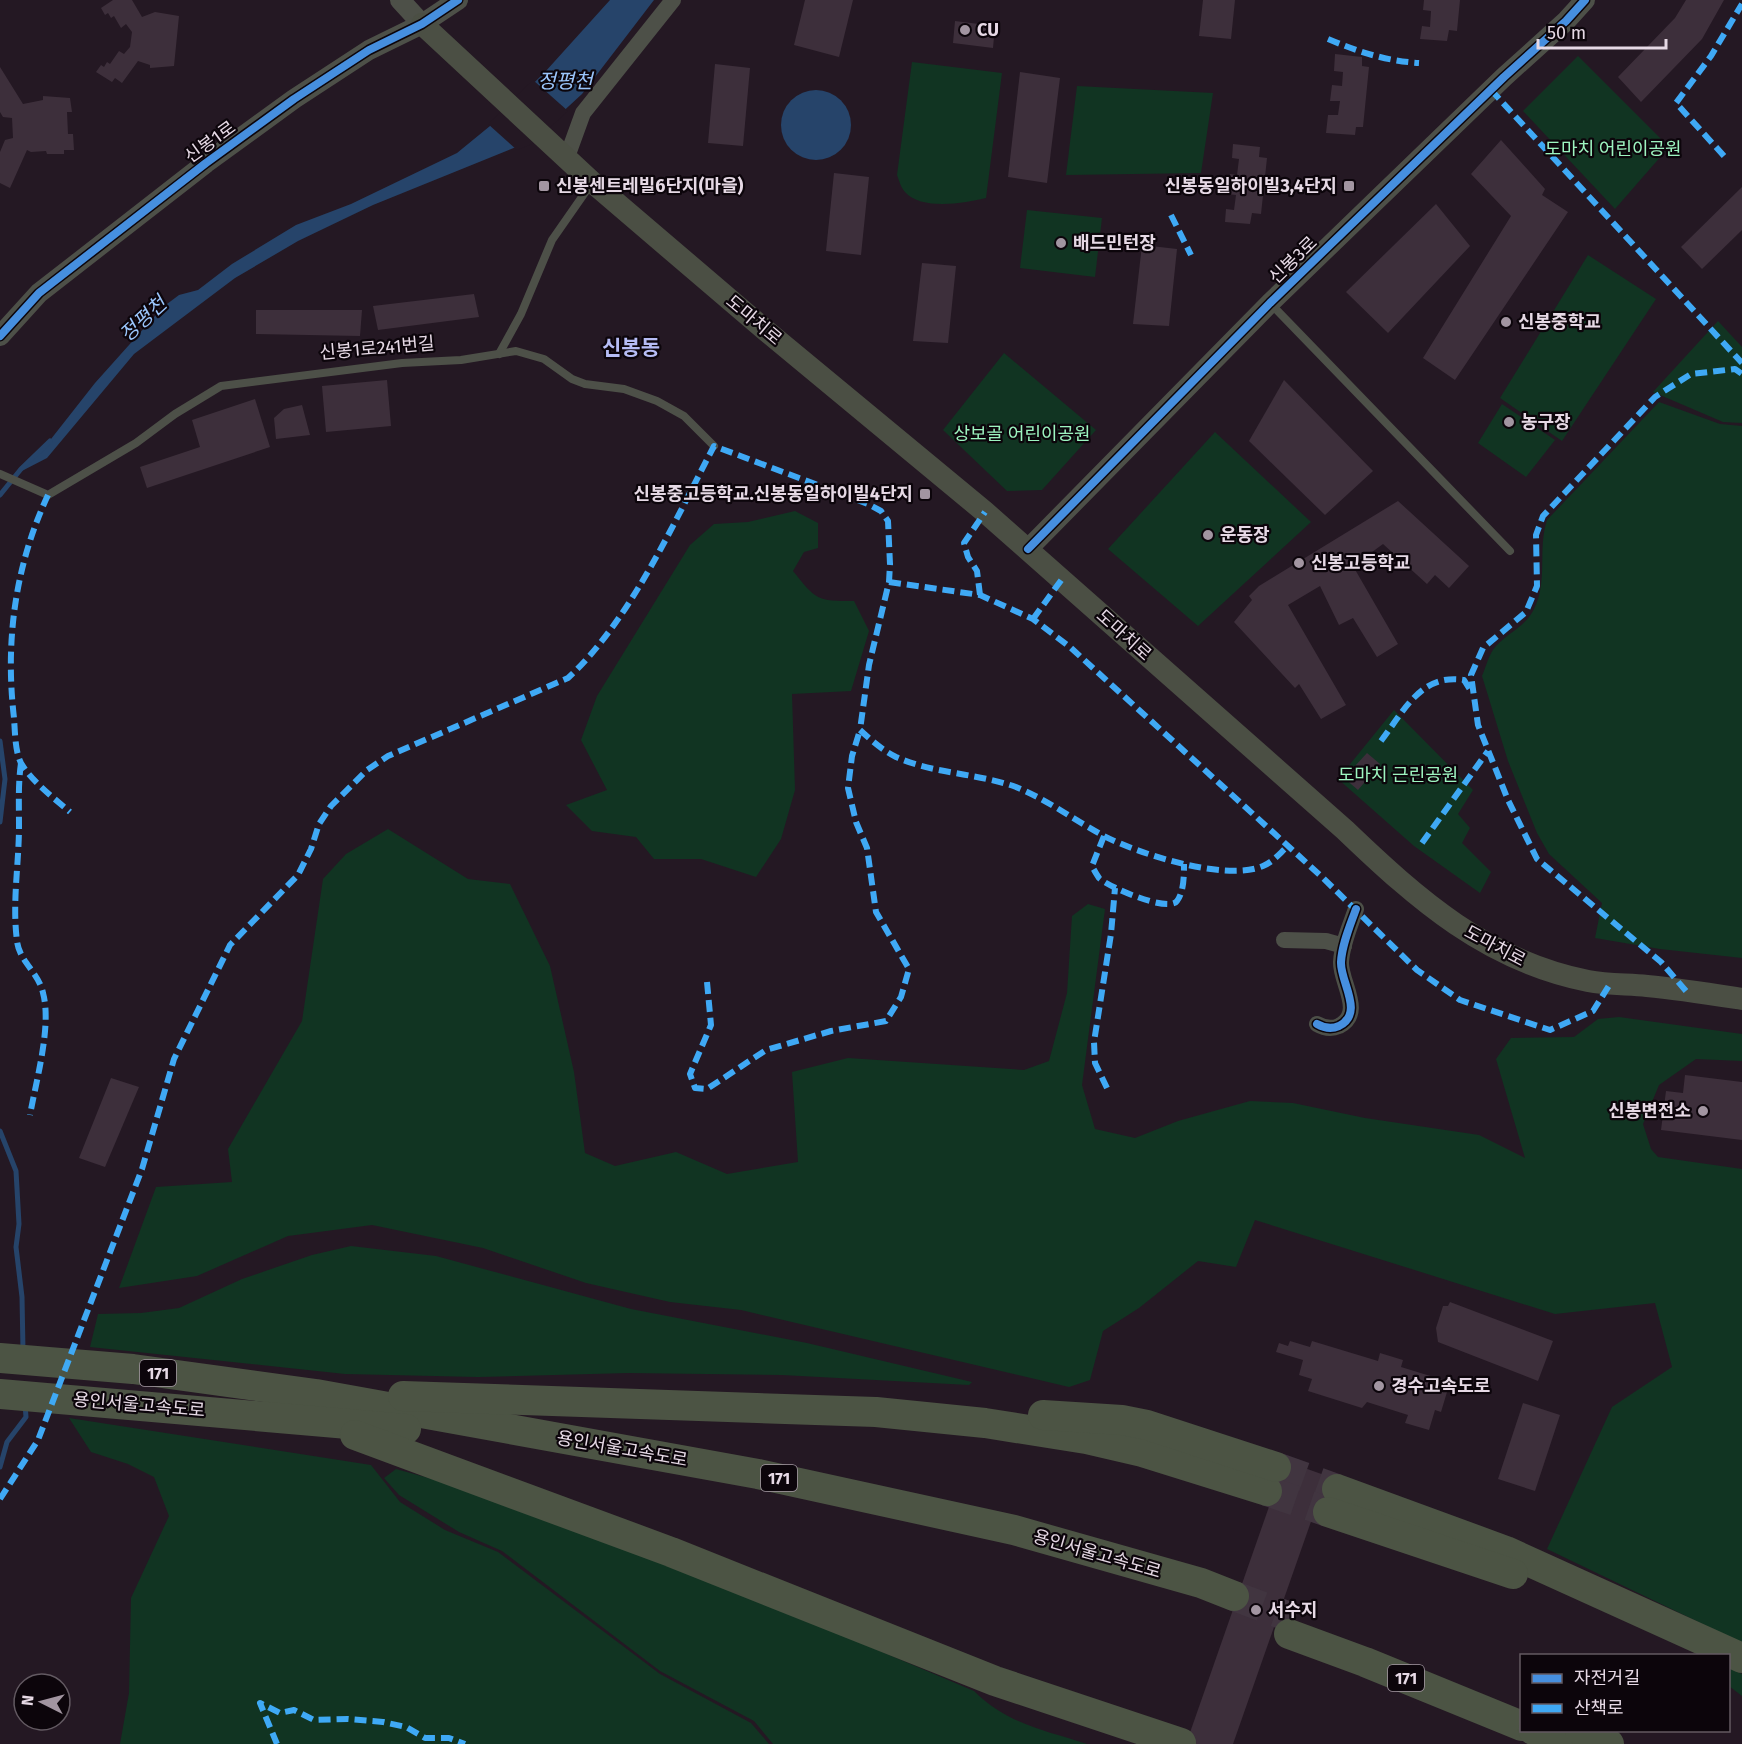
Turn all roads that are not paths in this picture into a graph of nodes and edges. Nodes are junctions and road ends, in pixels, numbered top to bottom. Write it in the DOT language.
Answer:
graph roads {
  1 [pos="400,0"];
  2 [pos="458,0"];
  3 [pos="673,0"];
  4 [pos="1585,0"];
  5 [pos="422,24"];
  6 [pos="563,155"];
  7 [pos="592,182"];
  8 [pos="1270,303"];
  9 [pos="0,336"];
  10 [pos="499,354"];
  11 [pos="714,446"];
  12 [pos="0,474"];
  13 [pos="1028,549"];
  14 [pos="1510,551"];
  15 [pos="1356,909"];
  16 [pos="1284,940"];
  17 [pos="1344,946"];
  18 [pos="1742,999"];
  19 [pos="1317,1024"];
  20 [pos="0,1358"];
  21 [pos="0,1394"];
  22 [pos="314,1407"];
  23 [pos="1272,1479"];
  24 [pos="1333,1500"];
  25 [pos="1231,1604"];
  26 [pos="1742,1658"];
  27 [pos="1520,1707"];
  28 [pos="1520,1726"];
  29 [pos="1536,1732"];
  30 [pos="1582,1732"];
  31 [pos="1181,1743"];
  32 [pos="1566,1744"];
  33 [pos="1609,1744"];
  1 -- 5 [label="street"];
  2 -- 5 [label="street, 신봉1로"];
  3 -- 6 [label="street"];
  4 -- 8 [label="street, 신봉3로"];
  5 -- 6 [label="main road, 도마치로"];
  5 -- 9 [label="street, 신봉1로"];
  6 -- 7 [label="main road, 도마치로"];
  7 -- 10 [label="lane"];
  7 -- 13 [label="main road, 도마치로"];
  8 -- 13 [label="street, 신봉3로"];
  8 -- 14 [label="lane"];
  10 -- 11 [label="lane, 신봉1로241번길"];
  10 -- 12 [label="lane, 신봉1로241번길"];
  13 -- 18 [label="main road, 도마치로"];
  15 -- 17 [label="street"];
  16 -- 17 [label="street"];
  17 -- 19 [label="street"];
  20 -- 22 [label="highway, 용인서울고속도로 / 171"];
  21 -- 22 [label="highway, 용인서울고속도로 / 171"];
  22 -- 23 [label="highway"];
  22 -- 25 [label="highway, 용인서울고속도로 / 171"];
  22 -- 31 [label="highway"];
  24 -- 26 [label="highway"];
  27 -- 28 [label="highway, 171"];
  29 -- 32 [label="highway"];
  30 -- 33 [label="highway"];
}
